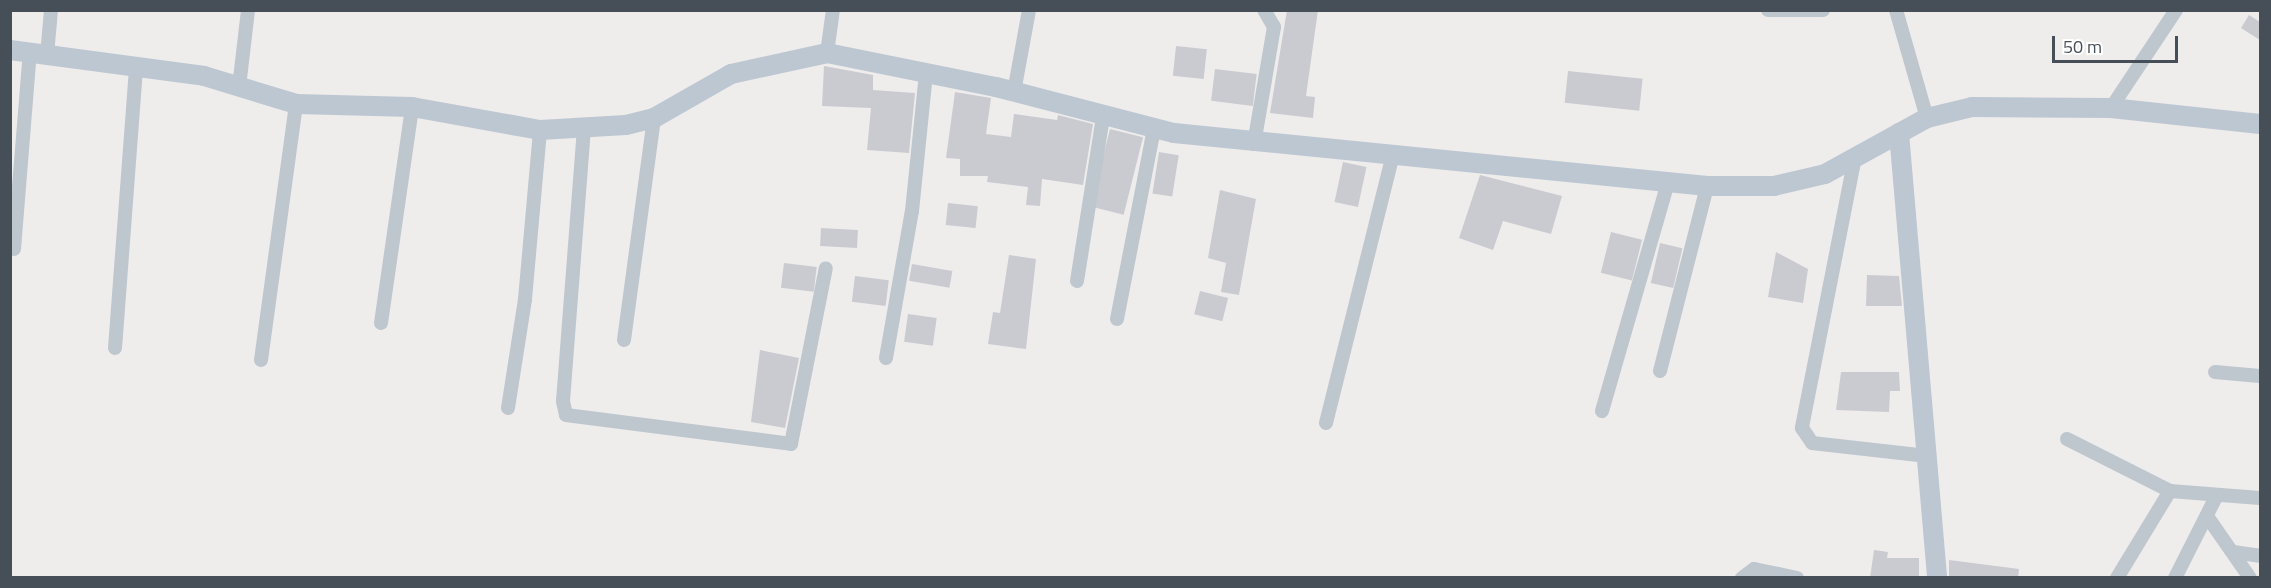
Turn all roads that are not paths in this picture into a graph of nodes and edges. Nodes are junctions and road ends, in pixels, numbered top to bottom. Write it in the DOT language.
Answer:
graph roads {
  1 [pos="51,10"];
  2 [pos="248,10"];
  3 [pos="833,10"];
  4 [pos="1029,10"];
  5 [pos="1264,10"];
  6 [pos="1768,10"];
  7 [pos="1822,10"];
  8 [pos="1896,10"];
  9 [pos="2176,10"];
  10 [pos="10,50"];
  11 [pos="39,53"];
  12 [pos="827,53"];
  13 [pos="136,67"];
  14 [pos="926,73"];
  15 [pos="239,87"];
  16 [pos="1014,92"];
  17 [pos="297,104"];
  18 [pos="412,107"];
  19 [pos="2112,108"];
  20 [pos="1103,116"];
  21 [pos="654,118"];
  22 [pos="1927,118"];
  23 [pos="2260,124"];
  24 [pos="584,128"];
  25 [pos="1154,129"];
  26 [pos="540,130"];
  27 [pos="1899,133"];
  28 [pos="1254,144"];
  29 [pos="1392,158"];
  30 [pos="1854,162"];
  31 [pos="1668,183"];
  32 [pos="1707,186"];
  33 [pos="14,249"];
  34 [pos="826,268"];
  35 [pos="1077,281"];
  36 [pos="1117,319"];
  37 [pos="381,323"];
  38 [pos="624,340"];
  39 [pos="114,348"];
  40 [pos="886,358"];
  41 [pos="261,360"];
  42 [pos="1660,371"];
  43 [pos="2215,372"];
  44 [pos="2260,376"];
  45 [pos="508,408"];
  46 [pos="1602,411"];
  47 [pos="1326,423"];
  48 [pos="2067,439"];
  49 [pos="1927,456"];
  50 [pos="2170,491"];
  51 [pos="2217,495"];
  52 [pos="2260,498"];
  53 [pos="2209,519"];
  54 [pos="2233,552"];
  55 [pos="2260,556"];
  56 [pos="1742,578"];
  57 [pos="1797,578"];
  58 [pos="1936,578"];
  59 [pos="2117,578"];
  60 [pos="2175,578"];
  61 [pos="2250,578"];
  1 -- 11 [label="street"];
  2 -- 15 [label="street"];
  3 -- 12 [label="street"];
  4 -- 16 [label="street"];
  5 -- 28 [label="street"];
  6 -- 7 [label="street"];
  8 -- 22 [label="street"];
  9 -- 19 [label="street"];
  10 -- 11 [label="street"];
  11 -- 13 [label="street"];
  11 -- 33 [label="street"];
  12 -- 14 [label="street"];
  12 -- 21 [label="street"];
  13 -- 15 [label="street"];
  13 -- 39 [label="street"];
  14 -- 16 [label="street"];
  14 -- 40 [label="street"];
  15 -- 17 [label="street"];
  16 -- 20 [label="street"];
  17 -- 18 [label="street"];
  17 -- 41 [label="street"];
  18 -- 26 [label="street"];
  18 -- 37 [label="street"];
  19 -- 22 [label="street"];
  19 -- 23 [label="street"];
  20 -- 25 [label="street"];
  20 -- 35 [label="street"];
  21 -- 24 [label="street"];
  21 -- 38 [label="street"];
  22 -- 27 [label="street"];
  24 -- 26 [label="street"];
  24 -- 34 [label="street"];
  25 -- 28 [label="street"];
  25 -- 36 [label="street"];
  26 -- 45 [label="street"];
  27 -- 30 [label="street"];
  27 -- 49 [label="street"];
  28 -- 29 [label="street"];
  29 -- 31 [label="street"];
  29 -- 47 [label="street"];
  30 -- 32 [label="street"];
  30 -- 49 [label="street"];
  31 -- 32 [label="street"];
  31 -- 46 [label="street"];
  32 -- 42 [label="street"];
  43 -- 44 [label="street"];
  48 -- 50 [label="street"];
  49 -- 58 [label="street"];
  50 -- 51 [label="street"];
  50 -- 59 [label="street"];
  51 -- 52 [label="street"];
  51 -- 53 [label="street"];
  53 -- 54 [label="street"];
  53 -- 60 [label="street"];
  54 -- 55 [label="street"];
  54 -- 61 [label="street"];
  56 -- 57 [label="street"];
}
